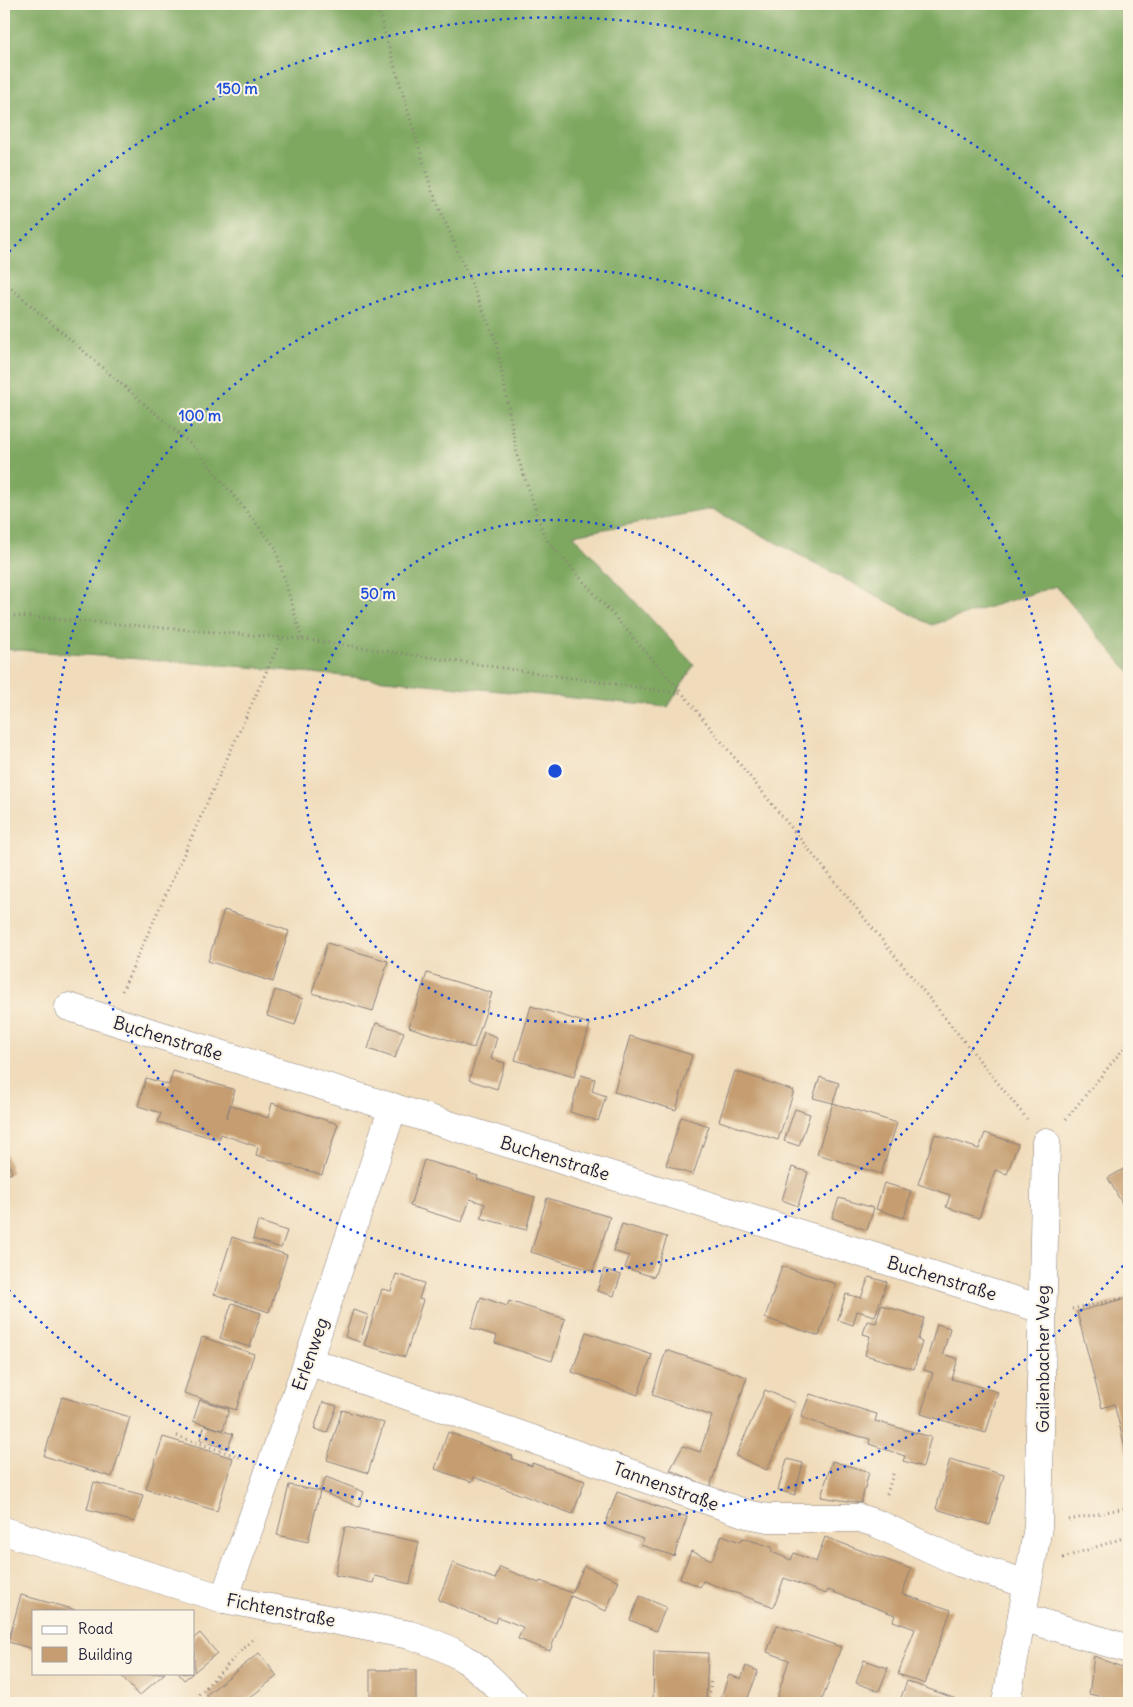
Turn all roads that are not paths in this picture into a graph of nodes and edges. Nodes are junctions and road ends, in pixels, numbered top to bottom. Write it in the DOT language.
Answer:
graph roads {
  1 [pos="69,1007"];
  2 [pos="394,1108"];
  3 [pos="1046,1142"];
  4 [pos="1042,1309"];
  5 [pos="308,1362"];
  6 [pos="4,1531"];
  7 [pos="1028,1577"];
  8 [pos="224,1599"];
  9 [pos="1022,1617"];
  10 [pos="1129,1649"];
  11 [pos="514,1703"];
  12 [pos="1006,1703"];
  1 -- 2 [label="street, Buchenstraße"];
  2 -- 4 [label="street, Buchenstraße"];
  2 -- 5 [label="street, Erlenweg"];
  3 -- 4 [label="street, Gailenbacher Weg"];
  4 -- 7 [label="street, Gailenbacher Weg"];
  5 -- 7 [label="street, Tannenstraße"];
  5 -- 8 [label="street, Erlenweg"];
  6 -- 8 [label="street, Fichtenstraße"];
  7 -- 9 [label="street, Gailenbacher Weg"];
  8 -- 11 [label="street, Fichtenstraße"];
  9 -- 10 [label="street"];
  9 -- 12 [label="street, Gailenbacher Weg"];
}
